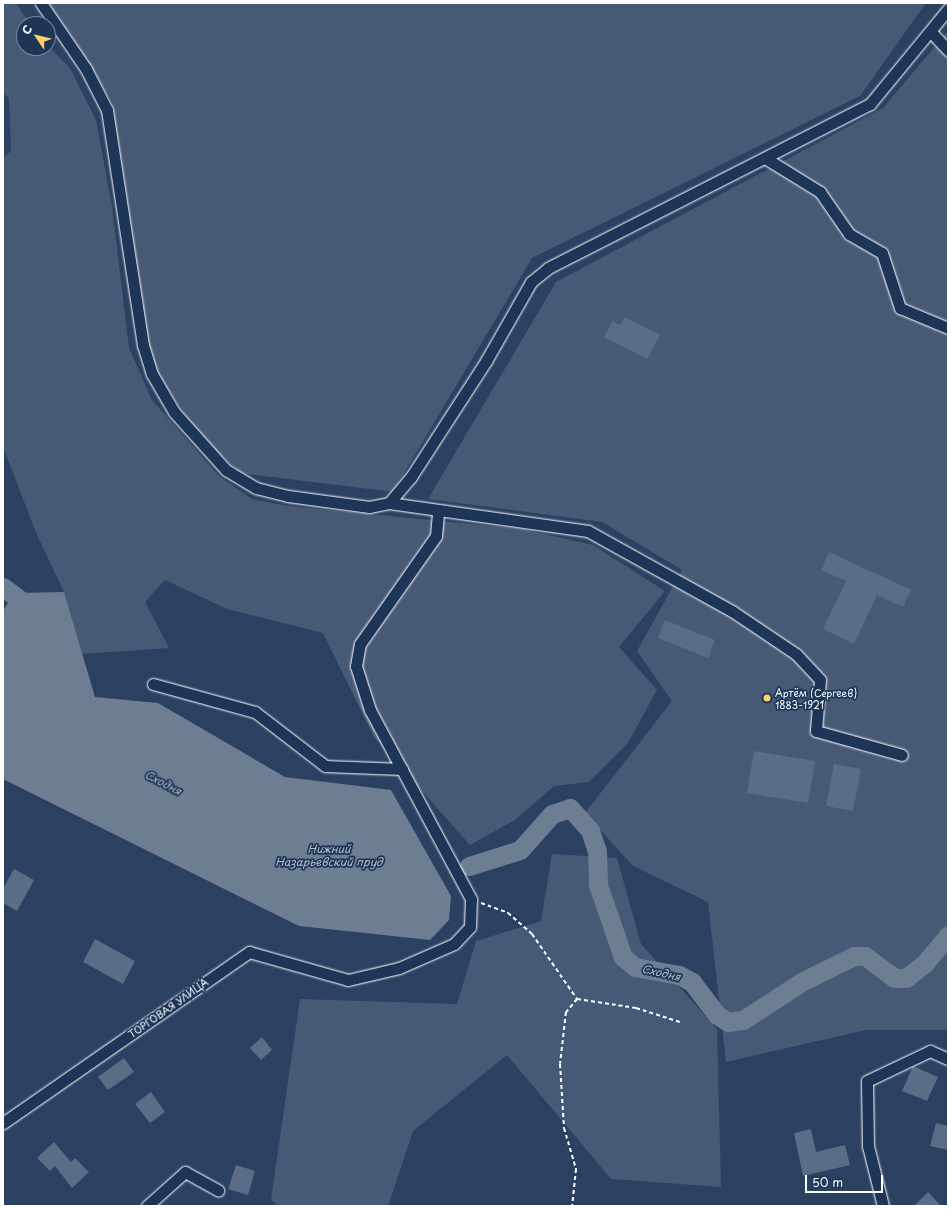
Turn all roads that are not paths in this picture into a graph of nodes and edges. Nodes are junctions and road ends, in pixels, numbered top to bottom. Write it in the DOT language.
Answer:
graph roads {
  1 [pos="41,3"];
  2 [pos="948,9"];
  3 [pos="931,32"];
  4 [pos="948,50"];
  5 [pos="765,158"];
  6 [pos="948,328"];
  7 [pos="388,503"];
  8 [pos="438,511"];
  9 [pos="153,684"];
  10 [pos="902,755"];
  11 [pos="402,769"];
  12 [pos="948,1059"];
  13 [pos="3,1123"];
  14 [pos="218,1190"];
  15 [pos="147,1206"];
  16 [pos="884,1206"];
  1 -- 7 [label="street"];
  2 -- 3 [label="street"];
  3 -- 4 [label="street"];
  3 -- 5 [label="street"];
  5 -- 6 [label="street"];
  5 -- 7 [label="street"];
  7 -- 8 [label="street"];
  8 -- 10 [label="street"];
  8 -- 11 [label="street"];
  9 -- 11 [label="street"];
  11 -- 13 [label="street, ТОРГОВАЯ УЛИЦА"];
  12 -- 16 [label="street"];
  14 -- 15 [label="street"];
}
